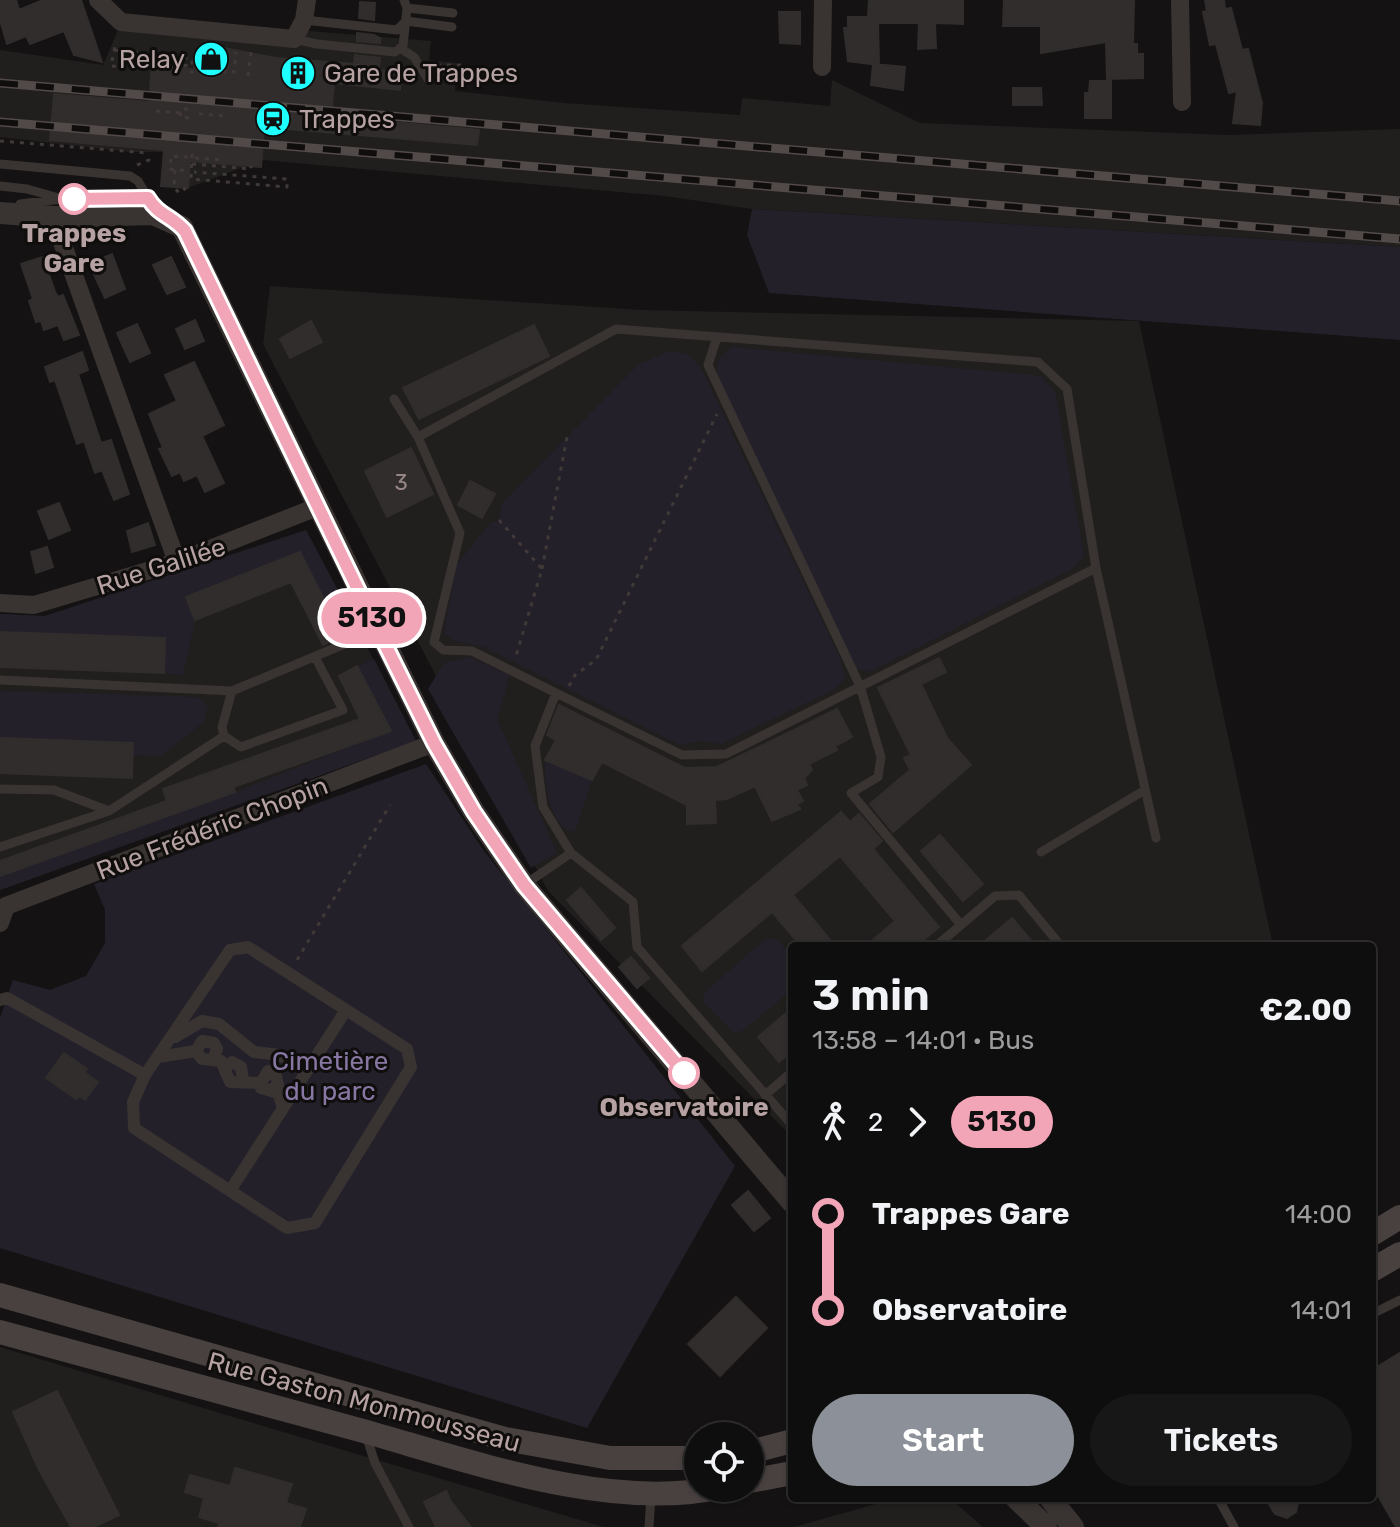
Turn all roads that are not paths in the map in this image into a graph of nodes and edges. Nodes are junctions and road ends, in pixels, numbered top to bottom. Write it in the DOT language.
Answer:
graph roads {
  1 [pos="98,0"];
  2 [pos="307,0"];
  3 [pos="823,0"];
  4 [pos="1180,0"];
  5 [pos="405,4"];
  6 [pos="453,13"];
  7 [pos="304,20"];
  8 [pos="406,21"];
  9 [pos="452,27"];
  10 [pos="294,39"];
  11 [pos="400,48"];
  12 [pos="822,67"];
  13 [pos="428,79"];
  14 [pos="1182,102"];
  15 [pos="0,164"];
  16 [pos="0,186"];
  17 [pos="0,202"];
  18 [pos="153,206"];
  19 [pos="58,208"];
  20 [pos="0,213"];
  21 [pos="717,337"];
  22 [pos="394,399"];
  23 [pos="418,437"];
  24 [pos="317,507"];
  25 [pos="177,562"];
  26 [pos="1096,568"];
  27 [pos="0,603"];
  28 [pos="378,630"];
  29 [pos="315,657"];
  30 [pos="0,680"];
  31 [pos="860,686"];
  32 [pos="232,691"];
  33 [pos="560,695"];
  34 [pos="224,736"];
  35 [pos="434,743"];
  36 [pos="0,789"];
  37 [pos="1145,790"];
  38 [pos="109,811"];
  39 [pos="1156,838"];
  40 [pos="0,847"];
  41 [pos="1041,852"];
  42 [pos="571,853"];
  43 [pos="524,885"];
  44 [pos="0,923"];
  45 [pos="961,925"];
  46 [pos="941,942"];
  47 [pos="1058,942"];
  48 [pos="0,1000"];
  49 [pos="346,1010"];
  50 [pos="168,1041"];
  51 [pos="158,1057"];
  52 [pos="308,1070"];
  53 [pos="145,1075"];
  54 [pos="788,1075"];
  55 [pos="765,1095"];
  56 [pos="283,1107"];
  57 [pos="788,1121"];
  58 [pos="230,1191"];
  59 [pos="788,1197"];
  60 [pos="1400,1217"];
  61 [pos="1376,1232"];
  62 [pos="1400,1254"];
  63 [pos="1376,1268"];
  64 [pos="0,1295"];
  65 [pos="1400,1300"];
  66 [pos="1376,1312"];
  67 [pos="0,1332"];
  68 [pos="365,1432"];
  69 [pos="788,1442"];
  70 [pos="764,1448"];
  71 [pos="684,1458"];
  72 [pos="788,1474"];
  73 [pos="764,1478"];
  74 [pos="651,1492"];
  75 [pos="684,1495"];
  76 [pos="1020,1502"];
  77 [pos="1053,1502"];
  78 [pos="1220,1502"];
  79 [pos="409,1527"];
  80 [pos="649,1527"];
  81 [pos="1046,1527"];
  82 [pos="1073,1527"];
  83 [pos="1234,1527"];
  1 -- 10 [label="street"];
  2 -- 7 [label="street"];
  3 -- 12 [label="street"];
  4 -- 14 [label="street"];
  5 -- 6 [label="lane"];
  5 -- 8 [label="lane"];
  7 -- 8 [label="lane"];
  7 -- 10 [label="street"];
  8 -- 9 [label="lane"];
  8 -- 11 [label="lane"];
  10 -- 11 [label="lane"];
  11 -- 13 [label="lane"];
  15 -- 18 [label="lane"];
  16 -- 19 [label="lane"];
  17 -- 19 [label="lane"];
  18 -- 19 [label="street"];
  18 -- 24 [label="street"];
  19 -- 20 [label="street"];
  19 -- 25 [label="street"];
  21 -- 23 [label="lane"];
  21 -- 26 [label="lane"];
  21 -- 31 [label="lane"];
  22 -- 23 [label="lane"];
  23 -- 33 [label="lane"];
  24 -- 25 [label="street, Rue Galilée"];
  24 -- 28 [label="street"];
  25 -- 27 [label="street, Rue Galilée"];
  26 -- 31 [label="lane"];
  26 -- 37 [label="lane"];
  28 -- 29 [label="lane"];
  28 -- 35 [label="street"];
  29 -- 32 [label="lane"];
  29 -- 34 [label="lane"];
  30 -- 32 [label="lane"];
  31 -- 33 [label="lane"];
  31 -- 45 [label="lane"];
  32 -- 34 [label="lane"];
  33 -- 42 [label="lane"];
  34 -- 38 [label="lane"];
  35 -- 43 [label="street"];
  35 -- 44 [label="street, Rue Frédéric Chopin"];
  36 -- 38 [label="lane"];
  37 -- 39 [label="lane"];
  37 -- 41 [label="lane"];
  38 -- 40 [label="lane"];
  42 -- 43 [label="lane"];
  42 -- 55 [label="lane"];
  43 -- 59 [label="street"];
  45 -- 46 [label="lane"];
  45 -- 47 [label="lane"];
  48 -- 53 [label="street"];
  49 -- 50 [label="street"];
  49 -- 52 [label="street"];
  49 -- 58 [label="street"];
  50 -- 51 [label="street"];
  50 -- 52 [label="street"];
  51 -- 53 [label="street"];
  51 -- 56 [label="street"];
  52 -- 56 [label="street"];
  53 -- 58 [label="street"];
  54 -- 55 [label="lane"];
  55 -- 57 [label="lane"];
  56 -- 58 [label="street"];
  60 -- 61 [label="main road"];
  62 -- 63 [label="main road"];
  64 -- 71 [label="main road, Rue Gaston Monmousseau"];
  65 -- 66 [label="lane"];
  67 -- 68 [label="main road, Rue Gaston Monmousseau"];
  68 -- 74 [label="main road, Rue Gaston Monmousseau"];
  68 -- 79 [label="lane"];
  69 -- 70 [label="main road"];
  72 -- 73 [label="main road"];
  74 -- 75 [label="main road, Rue Gaston Monmousseau"];
  74 -- 80 [label="lane"];
  76 -- 81 [label="street"];
  77 -- 82 [label="street"];
  78 -- 83 [label="lane"];
}
